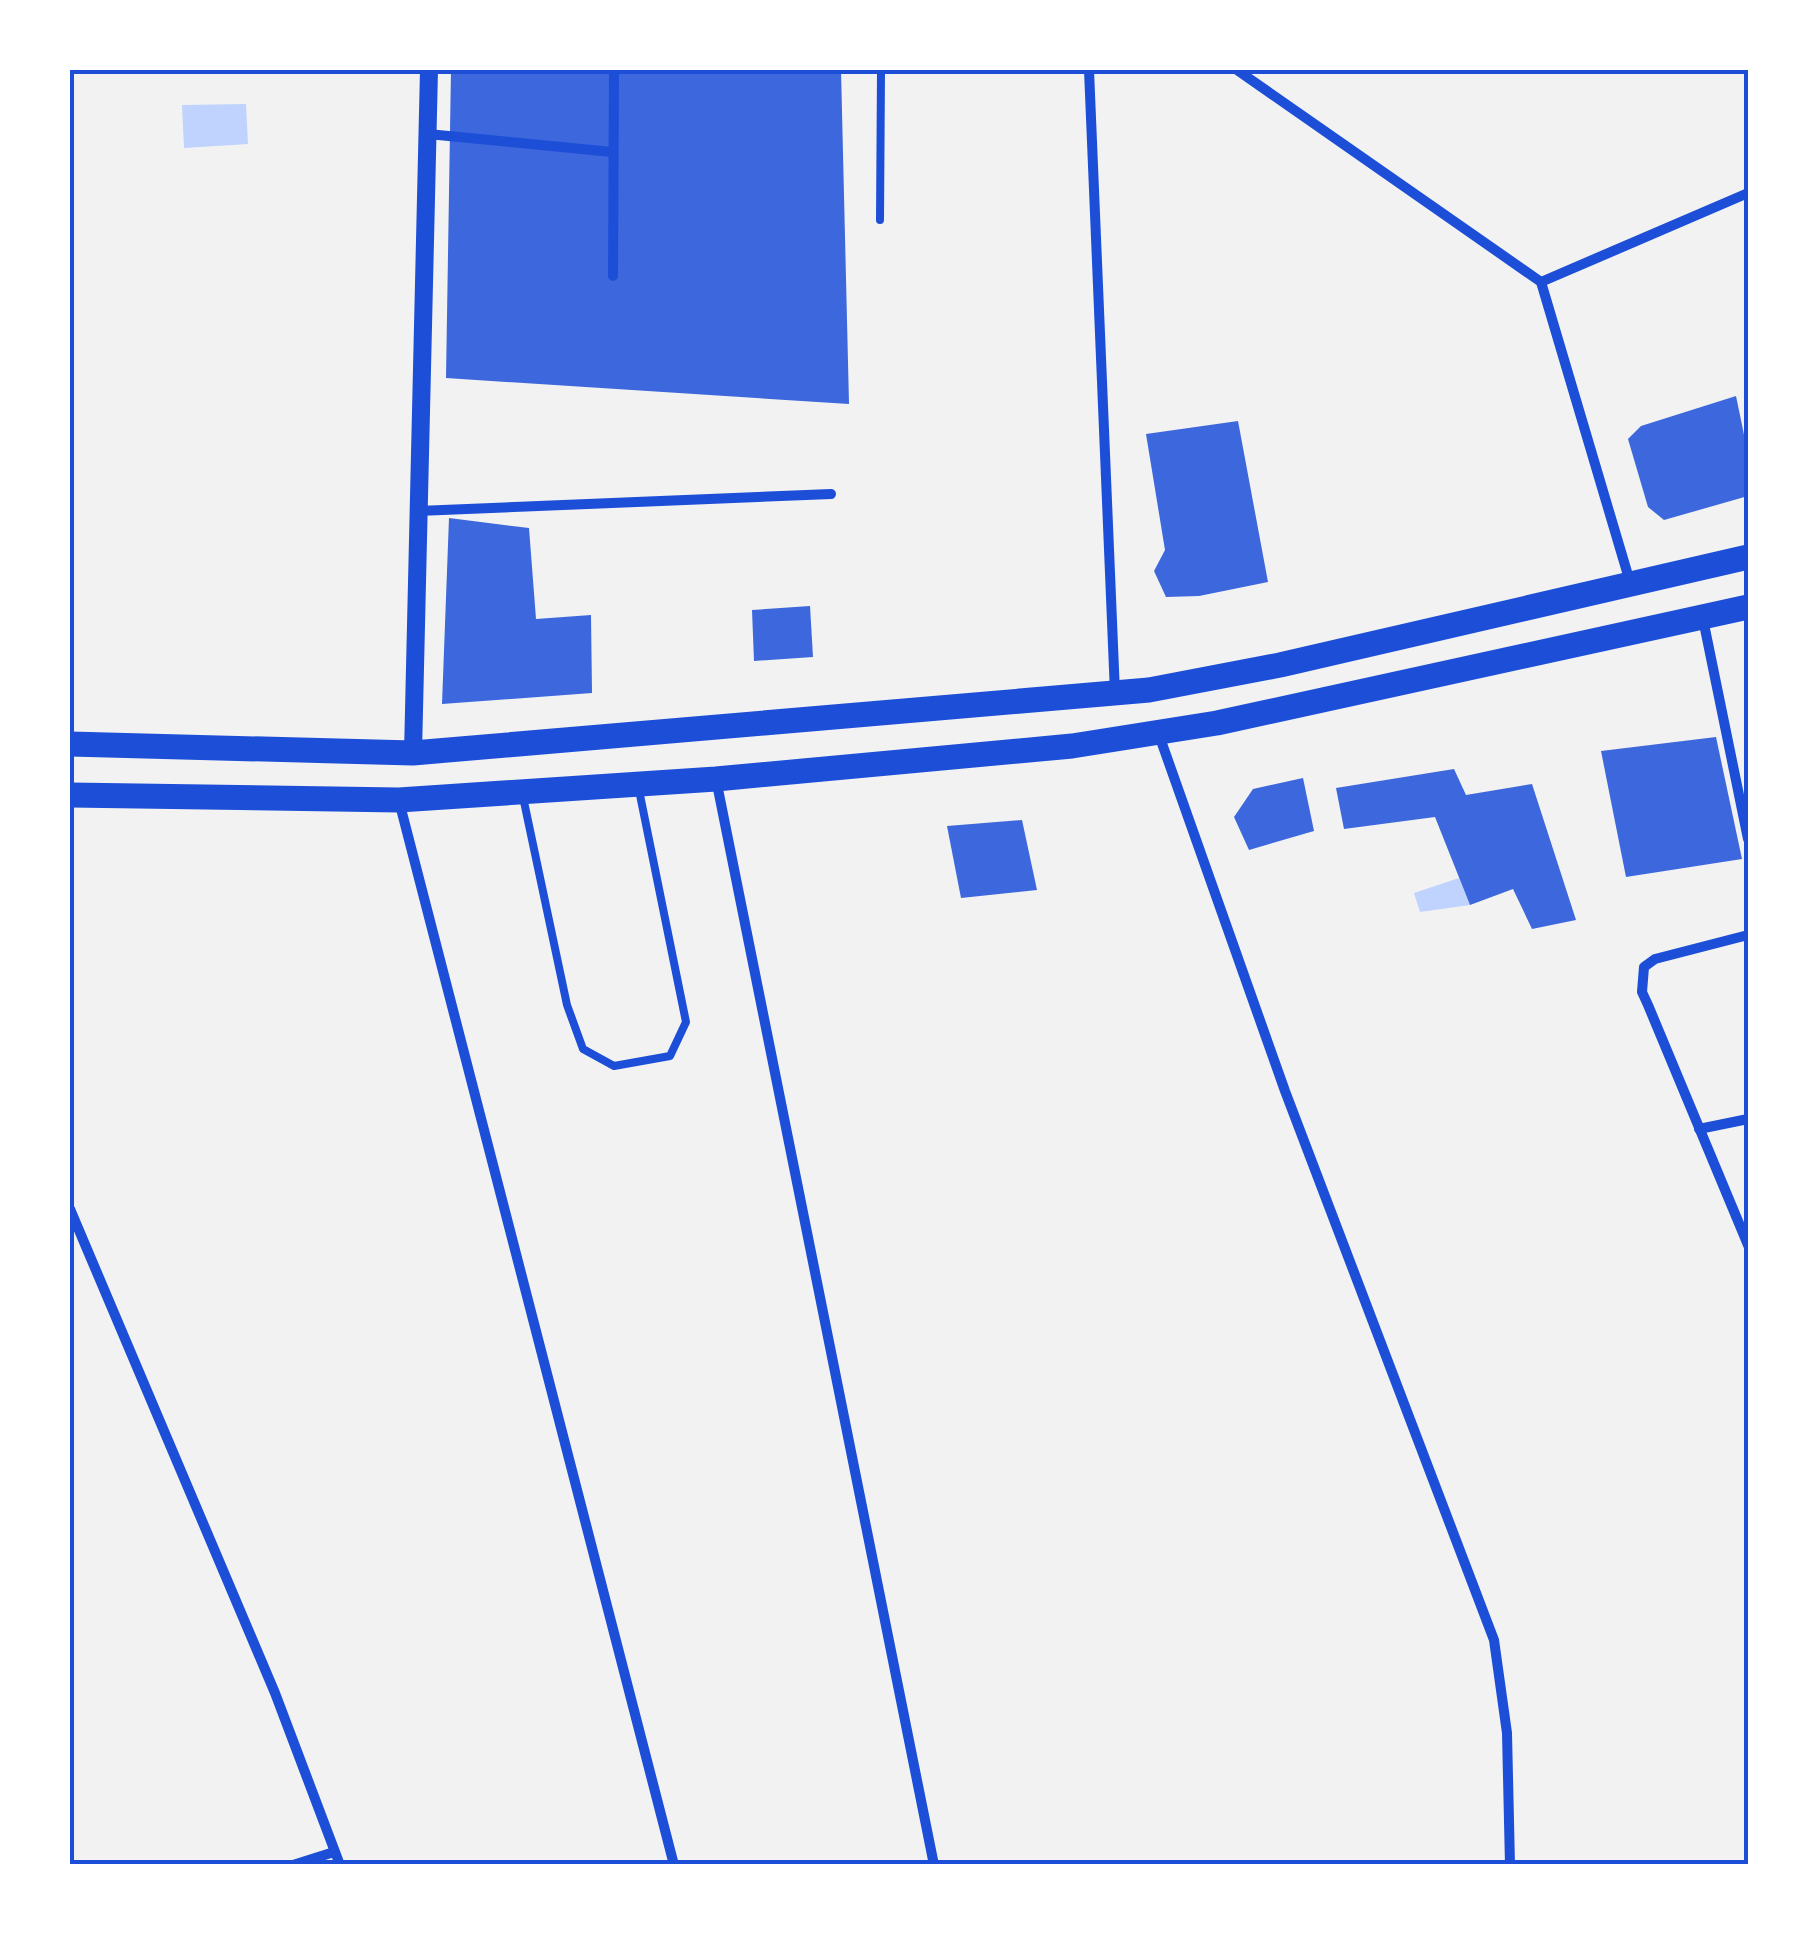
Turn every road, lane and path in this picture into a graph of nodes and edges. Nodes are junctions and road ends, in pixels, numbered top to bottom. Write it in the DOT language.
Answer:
graph roads {
  1 [pos="429,70"];
  2 [pos="614,70"];
  3 [pos="881,70"];
  4 [pos="1089,70"];
  5 [pos="1237,70"];
  6 [pos="428,134"];
  7 [pos="612,152"];
  8 [pos="1748,193"];
  9 [pos="880,220"];
  10 [pos="614,276"];
  11 [pos="1541,282"];
  12 [pos="831,494"];
  13 [pos="417,511"];
  14 [pos="1748,557"];
  15 [pos="1630,584"];
  16 [pos="1748,607"];
  17 [pos="1703,617"];
  18 [pos="1115,693"];
  19 [pos="1159,734"];
  20 [pos="70,744"];
  21 [pos="413,753"];
  22 [pos="716,779"];
  23 [pos="638,784"];
  24 [pos="522,792"];
  25 [pos="70,795"];
  26 [pos="399,800"];
  27 [pos="1748,839"];
  28 [pos="1748,935"];
  29 [pos="1748,1119"];
  30 [pos="1700,1129"];
  31 [pos="70,1208"];
  32 [pos="1748,1245"];
  33 [pos="334,1852"];
  34 [pos="293,1865"];
  35 [pos="340,1865"];
  36 [pos="674,1865"];
  37 [pos="934,1865"];
  38 [pos="1510,1865"];
  1 -- 6 [label="street"];
  2 -- 7 [label="street"];
  3 -- 9 [label="lane"];
  4 -- 18 [label="street"];
  5 -- 11 [label="street"];
  6 -- 7 [label="street"];
  6 -- 13 [label="street"];
  7 -- 10 [label="street"];
  8 -- 11 [label="street"];
  11 -- 15 [label="street"];
  12 -- 13 [label="street"];
  13 -- 21 [label="street"];
  14 -- 15 [label="main road"];
  15 -- 18 [label="main road"];
  16 -- 17 [label="main road"];
  17 -- 19 [label="main road"];
  17 -- 27 [label="street"];
  18 -- 21 [label="main road"];
  19 -- 22 [label="main road"];
  19 -- 38 [label="street"];
  20 -- 21 [label="main road"];
  22 -- 23 [label="main road"];
  22 -- 37 [label="street"];
  23 -- 24 [label="main road"];
  23 -- 24 [label="lane"];
  24 -- 26 [label="main road"];
  25 -- 26 [label="main road"];
  26 -- 36 [label="street"];
  28 -- 30 [label="street"];
  29 -- 30 [label="street"];
  30 -- 32 [label="street"];
  31 -- 33 [label="street"];
  33 -- 34 [label="street"];
  33 -- 35 [label="street"];
}
